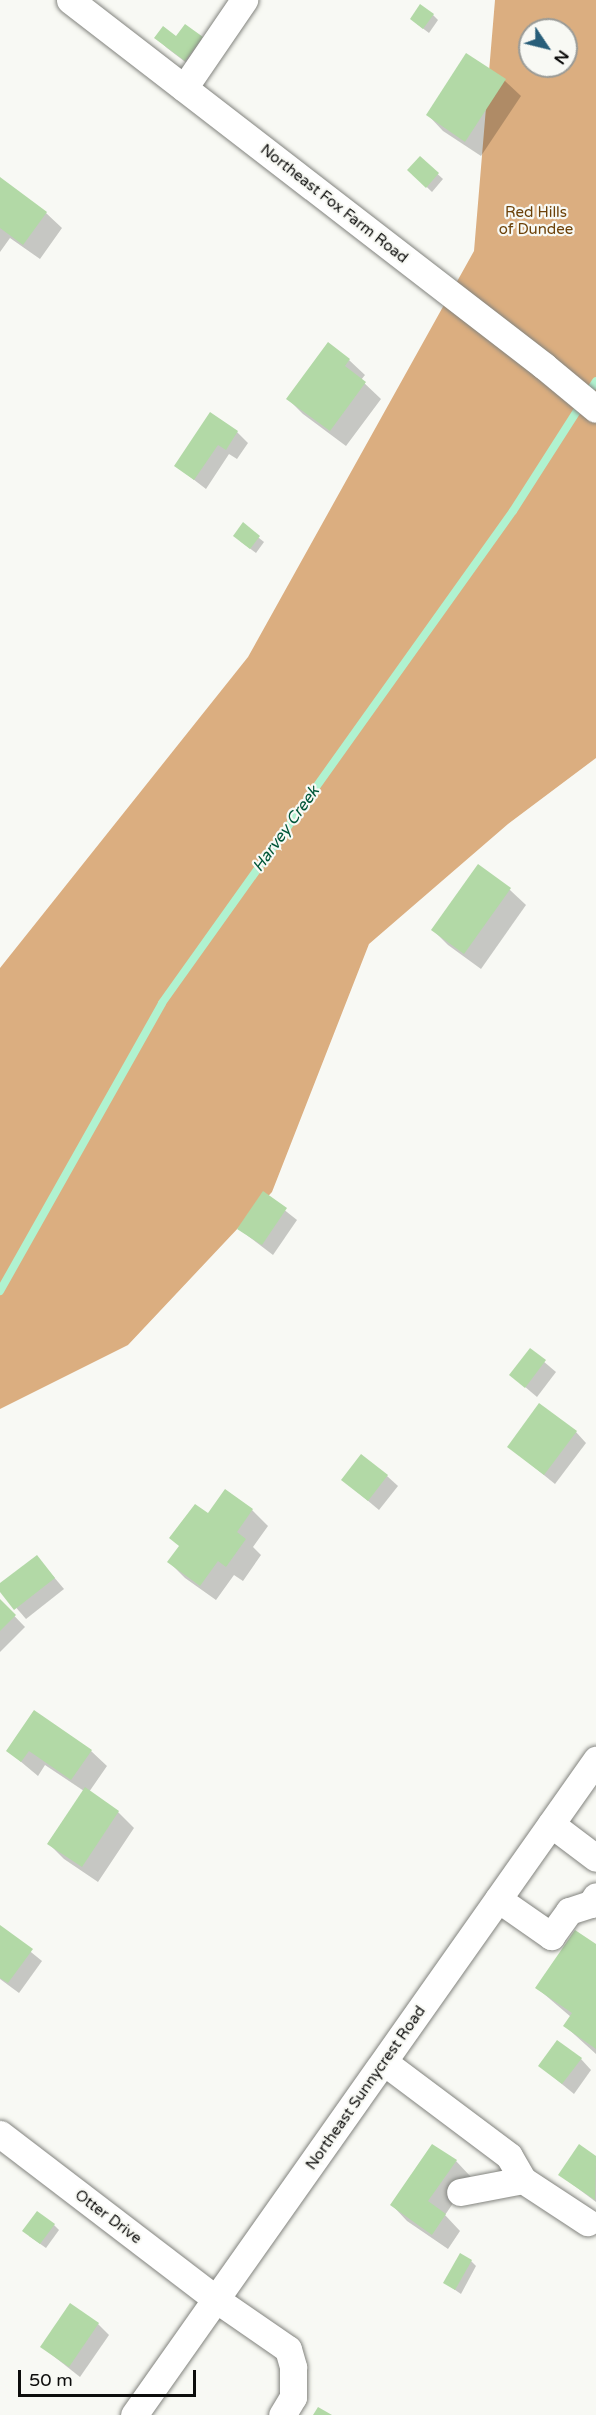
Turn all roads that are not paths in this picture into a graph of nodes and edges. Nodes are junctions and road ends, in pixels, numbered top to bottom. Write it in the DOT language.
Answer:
graph roads {
  1 [pos="70,0"];
  2 [pos="244,0"];
  3 [pos="184,88"];
  4 [pos="596,409"];
  5 [pos="596,1760"];
  6 [pos="550,1824"];
  7 [pos="596,1858"];
  8 [pos="596,1896"];
  9 [pos="498,1899"];
  10 [pos="384,2062"];
  11 [pos="0,2134"];
  12 [pos="523,2180"];
  13 [pos="460,2192"];
  14 [pos="587,2222"];
  15 [pos="217,2300"];
  16 [pos="134,2415"];
  17 [pos="282,2415"];
  1 -- 3 [label="street, Northeast Fox Farm Road"];
  2 -- 3 [label="street"];
  3 -- 4 [label="street, Northeast Fox Farm Road"];
  5 -- 6 [label="street, Northeast Sunnycrest Road"];
  6 -- 7 [label="street"];
  6 -- 9 [label="street, Northeast Sunnycrest Road"];
  8 -- 9 [label="street"];
  9 -- 10 [label="street, Northeast Sunnycrest Road"];
  10 -- 12 [label="street"];
  10 -- 15 [label="street, Northeast Sunnycrest Road"];
  11 -- 15 [label="street, Otter Drive"];
  12 -- 13 [label="street"];
  12 -- 14 [label="street"];
  15 -- 16 [label="street, Northeast Sunnycrest Road"];
  15 -- 17 [label="street, Otter Drive"];
}
